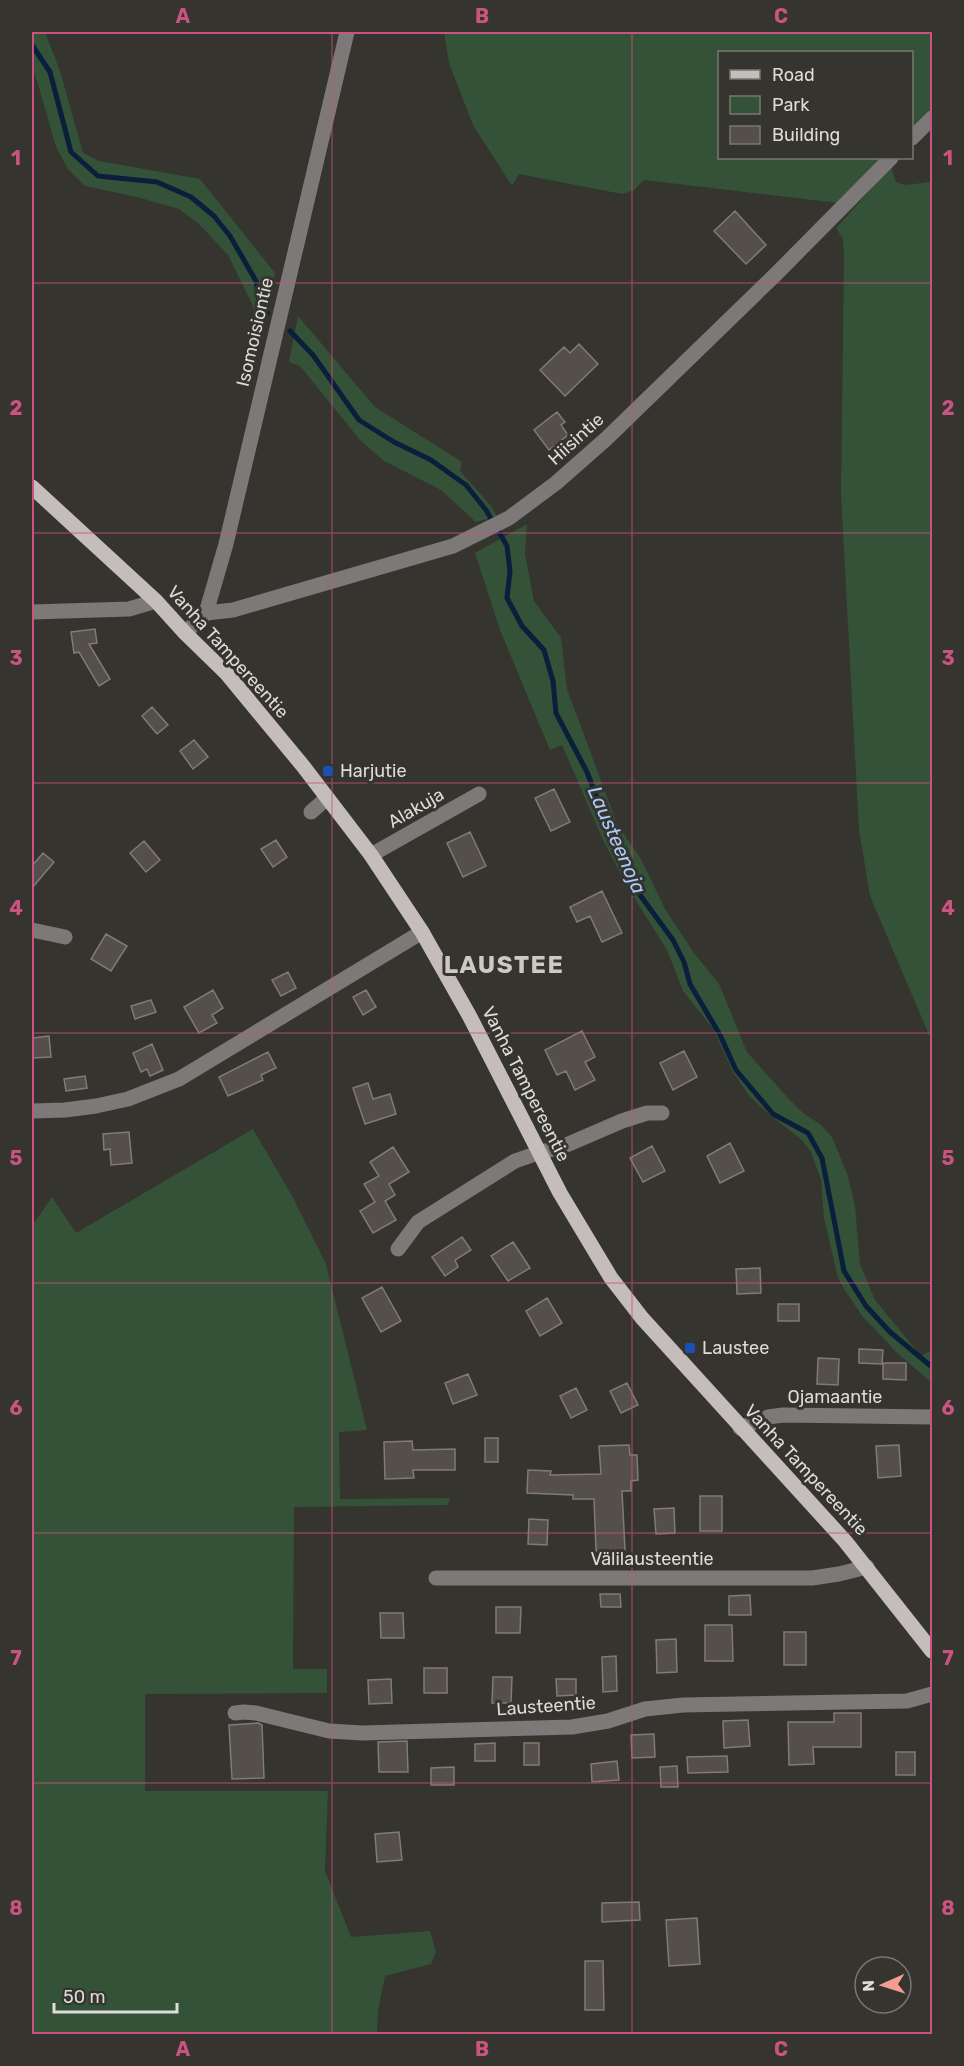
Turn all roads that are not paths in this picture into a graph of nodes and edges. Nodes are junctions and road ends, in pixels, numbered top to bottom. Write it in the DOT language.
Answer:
graph roads {
  1 [pos="347,32"];
  2 [pos="933,118"];
  3 [pos="913,137"];
  4 [pos="890,159"];
  5 [pos="32,487"];
  6 [pos="156,601"];
  7 [pos="32,612"];
  8 [pos="206,613"];
  9 [pos="185,633"];
  10 [pos="479,794"];
  11 [pos="327,798"];
  12 [pos="311,812"];
  13 [pos="371,855"];
  14 [pos="32,930"];
  15 [pos="423,932"];
  16 [pos="65,937"];
  17 [pos="32,1111"];
  18 [pos="662,1113"];
  19 [pos="538,1153"];
  20 [pos="398,1249"];
  21 [pos="933,1417"];
  22 [pos="740,1428"];
  23 [pos="867,1567"];
  24 [pos="436,1578"];
  25 [pos="933,1651"];
  26 [pos="933,1694"];
  27 [pos="234,1713"];
  1 -- 8 [label="street, Isomoisiontie"];
  2 -- 3 [label="street"];
  4 -- 8 [label="street, Hiisintie"];
  5 -- 6 [label="main road, Vanha Tampereentie"];
  6 -- 7 [label="street"];
  6 -- 9 [label="main road, Vanha Tampereentie"];
  8 -- 9 [label="street"];
  9 -- 11 [label="main road, Vanha Tampereentie"];
  10 -- 13 [label="street, Alakuja"];
  11 -- 12 [label="street"];
  11 -- 13 [label="main road, Vanha Tampereentie"];
  13 -- 15 [label="main road, Vanha Tampereentie"];
  14 -- 16 [label="street"];
  15 -- 17 [label="street"];
  15 -- 19 [label="main road, Vanha Tampereentie"];
  18 -- 19 [label="street"];
  19 -- 20 [label="street"];
  19 -- 22 [label="main road, Vanha Tampereentie"];
  21 -- 22 [label="street, Ojamaantie"];
  22 -- 23 [label="main road, Vanha Tampereentie"];
  23 -- 24 [label="street, Välilausteentie"];
  23 -- 25 [label="main road, Vanha Tampereentie"];
  26 -- 27 [label="street, Lausteentie"];
}
